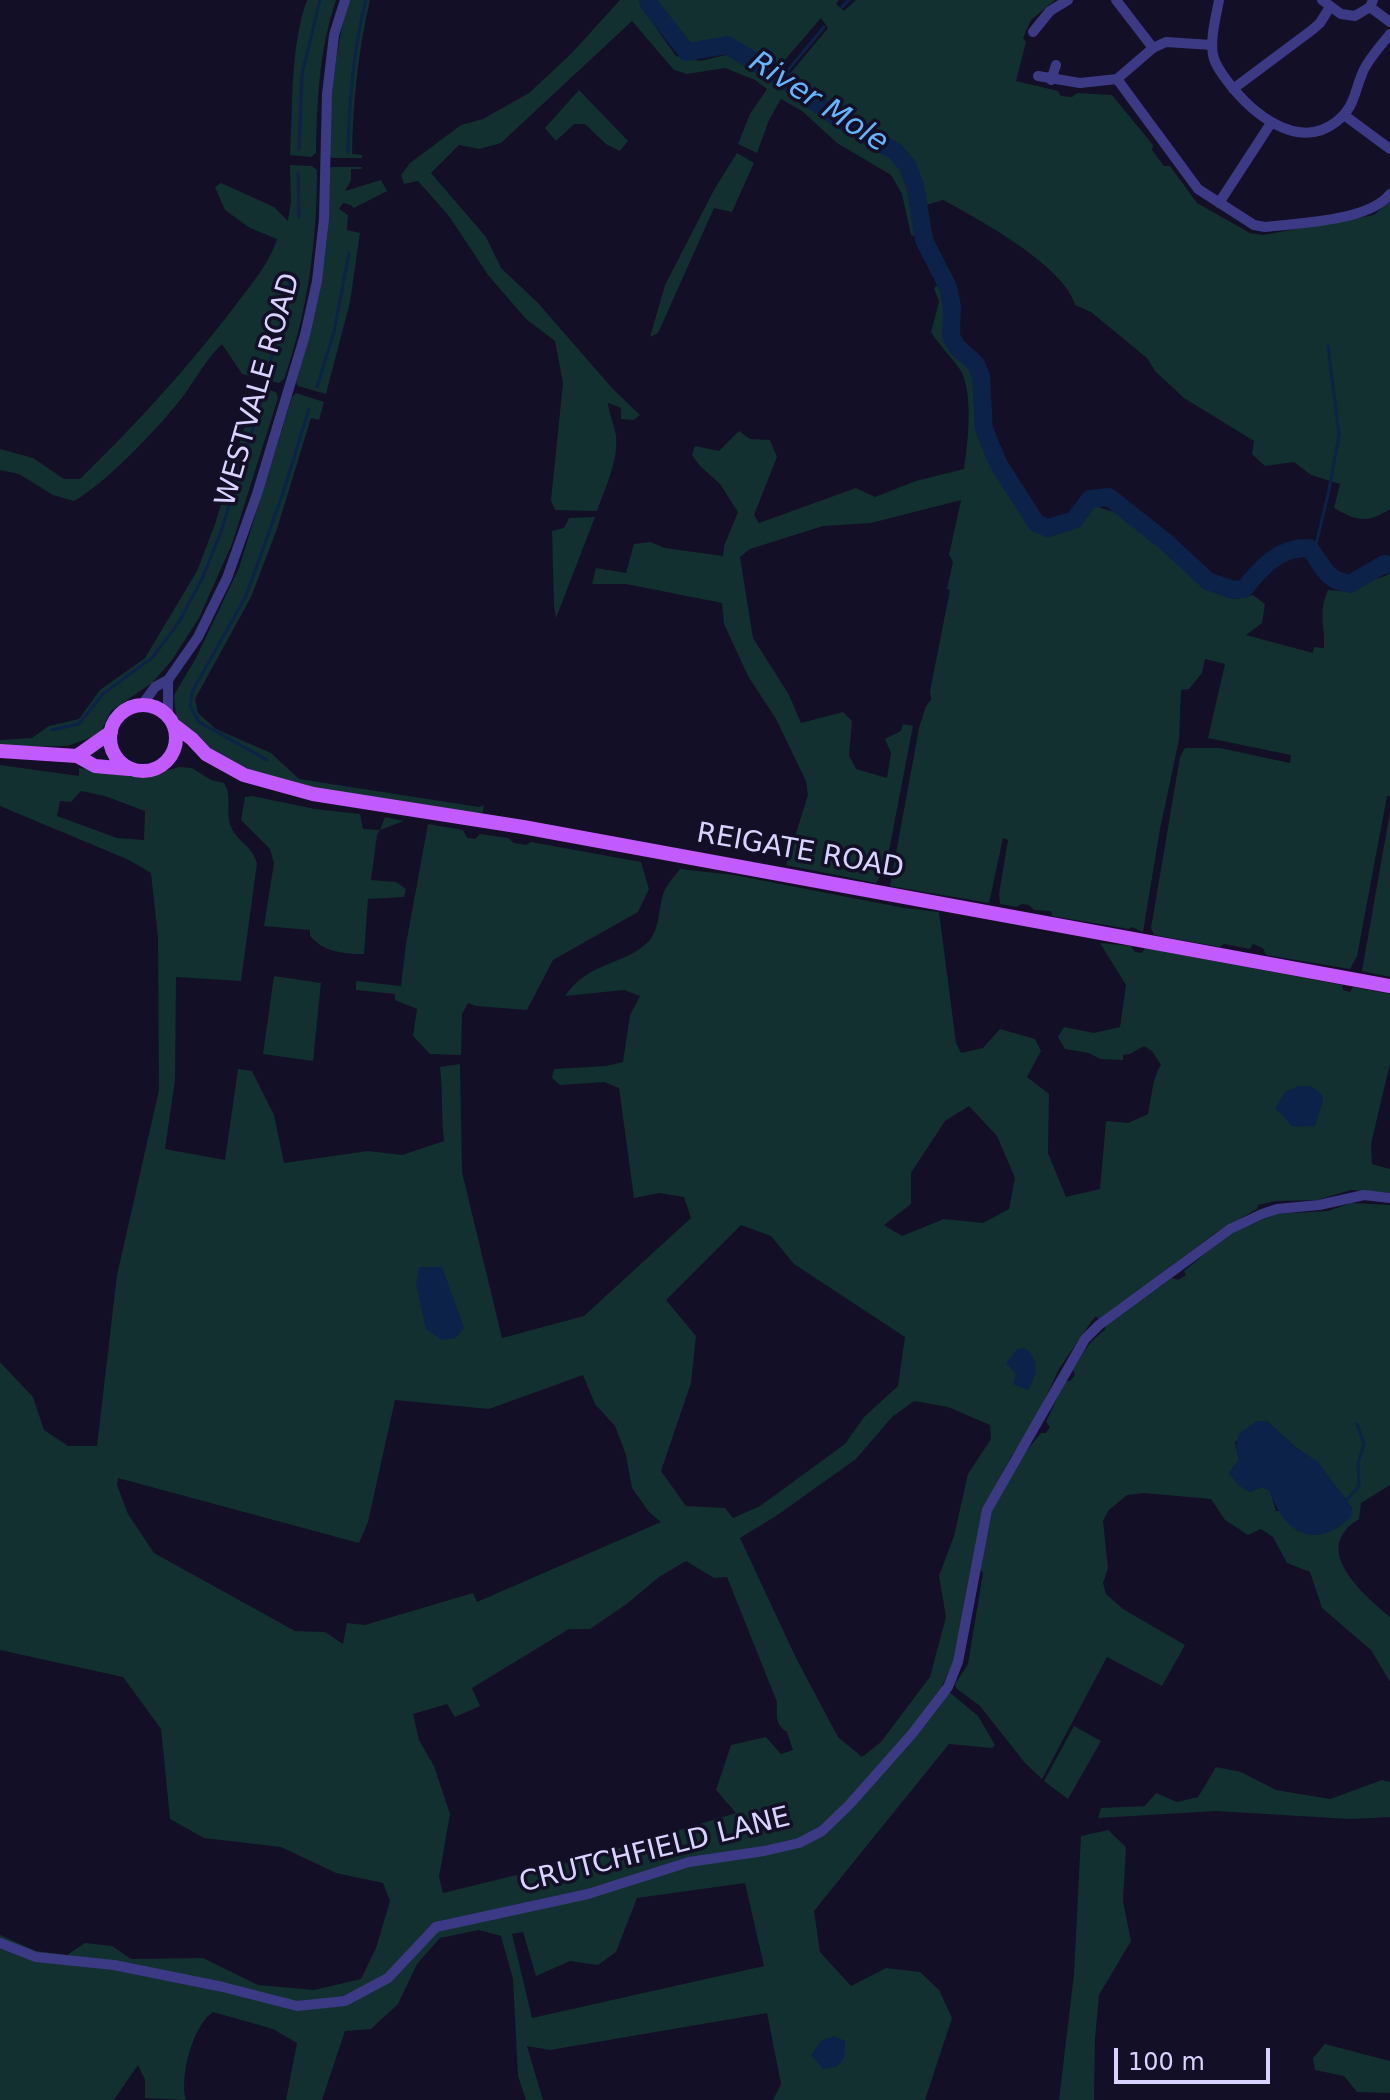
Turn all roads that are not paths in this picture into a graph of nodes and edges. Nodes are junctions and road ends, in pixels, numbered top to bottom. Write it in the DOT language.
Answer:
graph roads {
  1 [pos="345,0"];
  2 [pos="1068,0"];
  3 [pos="1116,0"];
  4 [pos="1219,0"];
  5 [pos="1326,3"];
  6 [pos="1371,4"];
  7 [pos="1390,22"];
  8 [pos="1033,32"];
  9 [pos="1390,34"];
  10 [pos="1212,45"];
  11 [pos="1153,48"];
  12 [pos="1056,65"];
  13 [pos="1038,76"];
  14 [pos="1117,79"];
  15 [pos="1051,80"];
  16 [pos="1233,89"];
  17 [pos="1344,115"];
  18 [pos="1271,123"];
  19 [pos="1390,149"];
  20 [pos="1390,194"];
  21 [pos="1219,203"];
  22 [pos="168,680"];
  23 [pos="142,705"];
  24 [pos="171,720"];
  25 [pos="111,732"];
  26 [pos="0,751"];
  27 [pos="206,754"];
  28 [pos="77,756"];
  29 [pos="171,757"];
  30 [pos="131,769"];
  31 [pos="1390,986"];
  32 [pos="1390,1198"];
  33 [pos="0,1943"];
  1 -- 22 [label="street, WESTVALE ROAD"];
  2 -- 8 [label="street"];
  3 -- 11 [label="street"];
  4 -- 10 [label="street"];
  5 -- 6 [label="street"];
  5 -- 16 [label="street"];
  6 -- 7 [label="street"];
  9 -- 17 [label="street"];
  10 -- 11 [label="street"];
  10 -- 16 [label="street"];
  11 -- 14 [label="street"];
  12 -- 15 [label="street"];
  13 -- 15 [label="street"];
  14 -- 15 [label="street"];
  14 -- 21 [label="street"];
  16 -- 18 [label="street"];
  17 -- 18 [label="street"];
  17 -- 19 [label="street"];
  18 -- 21 [label="street"];
  20 -- 21 [label="street"];
  22 -- 23 [label="street, WESTVALE ROAD"];
  22 -- 24 [label="street"];
  23 -- 24 [label="main road"];
  23 -- 25 [label="main road"];
  24 -- 27 [label="main road, REIGATE ROAD"];
  24 -- 29 [label="main road"];
  25 -- 28 [label="main road"];
  25 -- 30 [label="main road"];
  26 -- 28 [label="main road"];
  27 -- 29 [label="main road"];
  27 -- 31 [label="main road, REIGATE ROAD"];
  28 -- 30 [label="main road"];
  29 -- 30 [label="main road"];
  32 -- 33 [label="street, CRUTCHFIELD LANE"];
}
